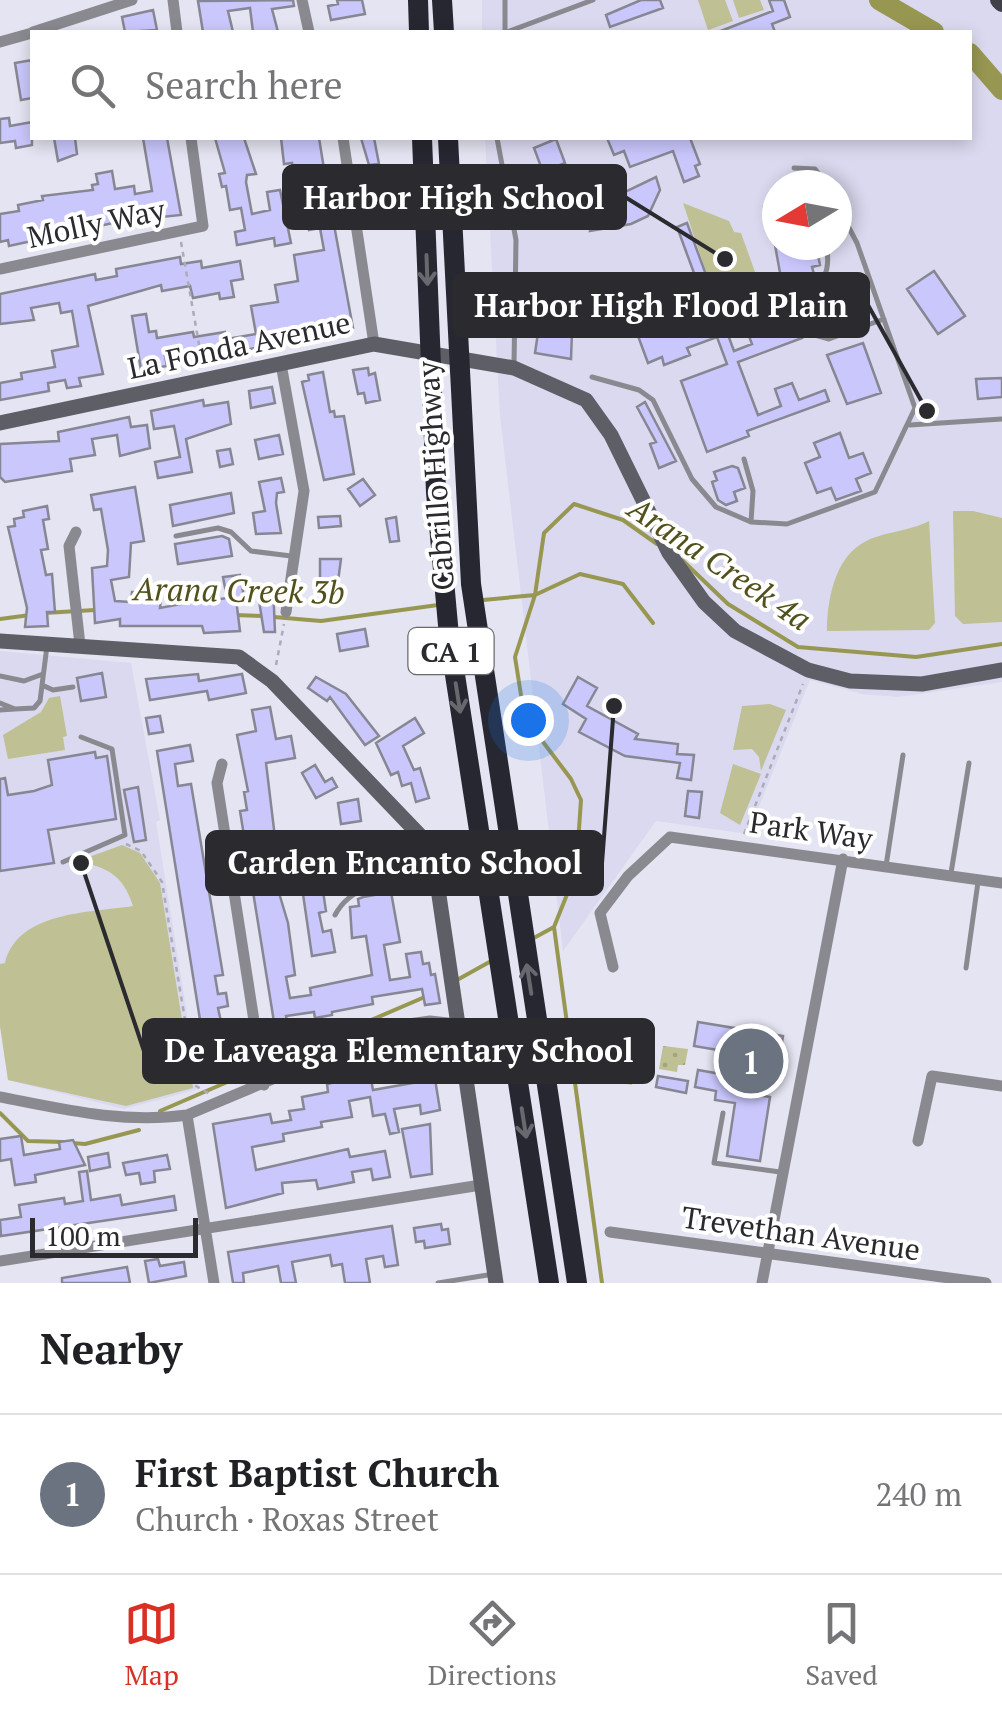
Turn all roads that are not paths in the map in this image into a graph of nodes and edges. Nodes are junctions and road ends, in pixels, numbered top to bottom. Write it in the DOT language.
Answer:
graph roads {
  1 [pos="132,0"];
  2 [pos="173,0"];
  3 [pos="302,0"];
  4 [pos="418,0"];
  5 [pos="442,0"];
  6 [pos="505,0"];
  7 [pos="593,0"];
  8 [pos="42,30"];
  9 [pos="177,30"];
  10 [pos="309,30"];
  11 [pos="419,30"];
  12 [pos="444,30"];
  13 [pos="508,30"];
  14 [pos="513,30"];
  15 [pos="30,34"];
  16 [pos="0,42"];
  17 [pos="191,140"];
  18 [pos="343,140"];
  19 [pos="422,140"];
  20 [pos="448,140"];
  21 [pos="496,140"];
  22 [pos="794,168"];
  23 [pos="816,170"];
  24 [pos="852,234"];
  25 [pos="828,260"];
  26 [pos="0,269"];
  27 [pos="884,319"];
  28 [pos="382,344"];
  29 [pos="281,364"];
  30 [pos="514,368"];
  31 [pos="592,377"];
  32 [pos="1002,419"];
  33 [pos="0,423"];
  34 [pos="909,426"];
  35 [pos="744,459"];
  36 [pos="751,522"];
  37 [pos="76,532"];
  38 [pos="176,536"];
  39 [pos="294,556"];
  40 [pos="286,612"];
  41 [pos="0,641"];
  42 [pos="47,644"];
  43 [pos="80,646"];
  44 [pos="1002,670"];
  45 [pos="43,674"];
  46 [pos="0,676"];
  47 [pos="42,685"];
  48 [pos="72,687"];
  49 [pos="0,702"];
  50 [pos="15,709"];
  51 [pos="0,710"];
  52 [pos="81,737"];
  53 [pos="904,756"];
  54 [pos="969,763"];
  55 [pos="222,764"];
  56 [pos="843,859"];
  57 [pos="63,862"];
  58 [pos="886,866"];
  59 [pos="950,876"];
  60 [pos="436,878"];
  61 [pos="978,880"];
  62 [pos="1002,883"];
  63 [pos="335,915"];
  64 [pos="612,967"];
  65 [pos="966,968"];
  66 [pos="457,1024"];
  67 [pos="264,1084"];
  68 [pos="1002,1086"];
  69 [pos="0,1097"];
  70 [pos="724,1113"];
  71 [pos="187,1114"];
  72 [pos="918,1140"];
  73 [pos="783,1173"];
  74 [pos="481,1185"];
  75 [pos="206,1229"];
  76 [pos="610,1232"];
  77 [pos="768,1253"];
  78 [pos="0,1261"];
  79 [pos="495,1278"];
  80 [pos="214,1283"];
  81 [pos="438,1283"];
  82 [pos="545,1283"];
  83 [pos="577,1283"];
  84 [pos="762,1283"];
  85 [pos="986,1283"];
  1 -- 8 [label="street"];
  2 -- 9 [label="street"];
  3 -- 10 [label="street"];
  4 -- 11 [label="highway"];
  5 -- 12 [label="highway"];
  6 -- 13 [label="lane"];
  7 -- 14 [label="lane"];
  15 -- 16 [label="street"];
  17 -- 26 [label="street, Molly Way"];
  18 -- 28 [label="street"];
  19 -- 82 [label="highway, Cabrillo Highway / CA 1, one-way"];
  83 -- 20 [label="highway, Cabrillo Highway / CA 1, one-way"];
  21 -- 30 [label="lane"];
  22 -- 23 [label="lane"];
  24 -- 27 [label="lane"];
  25 -- 27 [label="lane"];
  27 -- 34 [label="lane"];
  28 -- 29 [label="street, La Fonda Avenue"];
  28 -- 30 [label="street, La Fonda Avenue"];
  29 -- 33 [label="street, La Fonda Avenue"];
  29 -- 39 [label="street"];
  30 -- 44 [label="street, La Fonda Avenue"];
  31 -- 36 [label="lane"];
  32 -- 34 [label="lane"];
  34 -- 36 [label="lane"];
  35 -- 36 [label="lane"];
  37 -- 43 [label="street"];
  38 -- 39 [label="lane"];
  39 -- 40 [label="street"];
  41 -- 42 [label="street"];
  42 -- 43 [label="street"];
  42 -- 45 [label="lane"];
  43 -- 60 [label="street"];
  45 -- 46 [label="lane"];
  45 -- 47 [label="lane"];
  47 -- 48 [label="lane"];
  47 -- 50 [label="lane"];
  49 -- 50 [label="lane"];
  50 -- 51 [label="lane"];
  52 -- 57 [label="lane"];
  53 -- 58 [label="lane"];
  54 -- 59 [label="lane"];
  55 -- 67 [label="street"];
  56 -- 58 [label="street, Park Way"];
  56 -- 64 [label="street, Park Way"];
  56 -- 73 [label="street"];
  58 -- 59 [label="street, Park Way"];
  59 -- 61 [label="street, Park Way"];
  60 -- 63 [label="lane"];
  60 -- 66 [label="street"];
  61 -- 62 [label="street, Park Way"];
  61 -- 65 [label="lane"];
  66 -- 67 [label="street"];
  66 -- 74 [label="street"];
  67 -- 71 [label="street"];
  68 -- 72 [label="street"];
  69 -- 71 [label="street"];
  70 -- 73 [label="lane"];
  71 -- 75 [label="street"];
  73 -- 77 [label="street"];
  74 -- 75 [label="street"];
  74 -- 79 [label="street"];
  75 -- 78 [label="street"];
  75 -- 80 [label="street"];
  76 -- 77 [label="street, Trevethan Avenue"];
  77 -- 84 [label="street"];
  77 -- 85 [label="street, Trevethan Avenue"];
  79 -- 81 [label="lane"];
}
